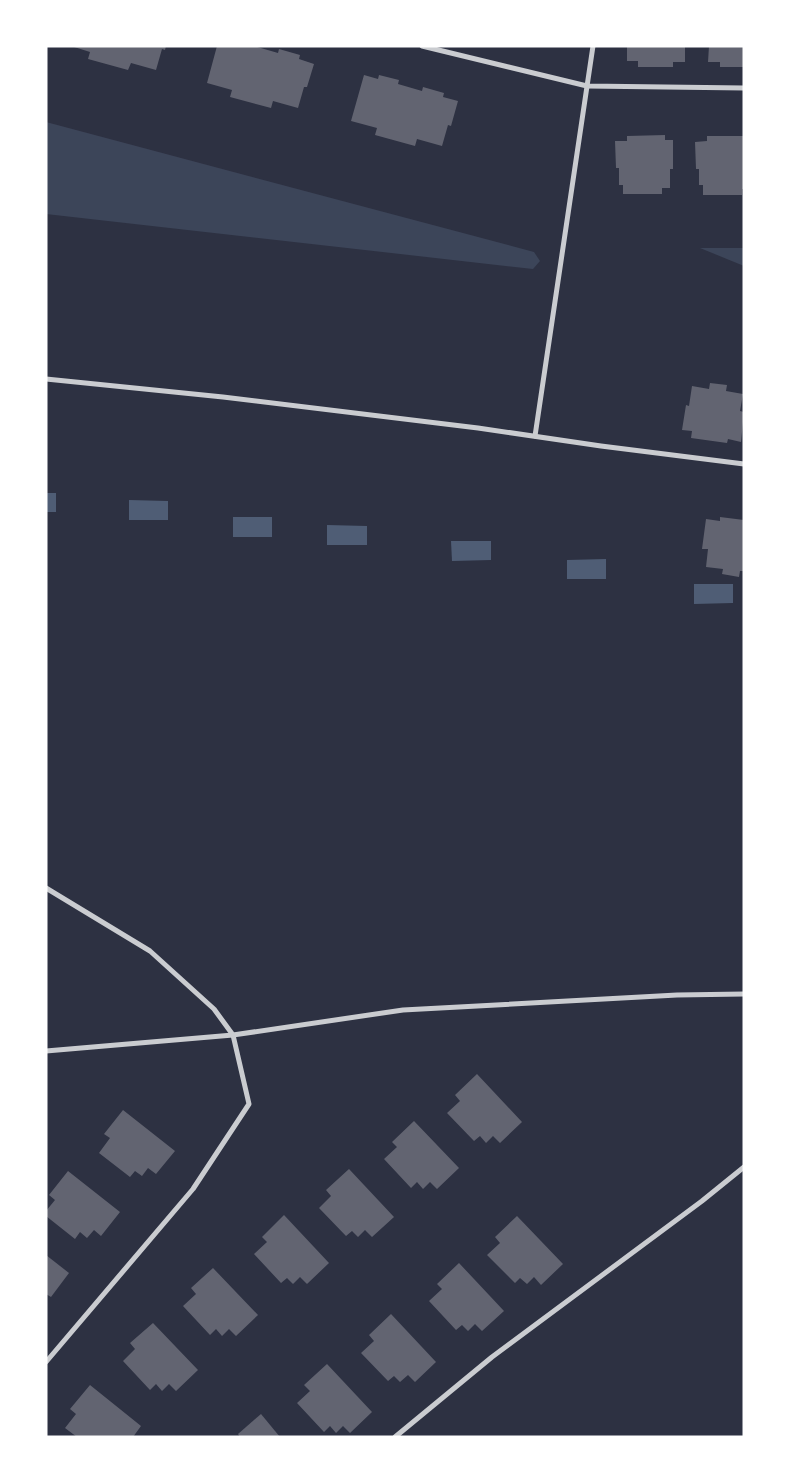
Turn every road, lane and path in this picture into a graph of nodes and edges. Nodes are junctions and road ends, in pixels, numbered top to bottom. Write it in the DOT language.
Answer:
graph roads {
  1 [pos="422,46"];
  2 [pos="593,46"];
  3 [pos="587,86"];
  4 [pos="744,88"];
  5 [pos="46,379"];
  6 [pos="535,436"];
  7 [pos="744,464"];
  8 [pos="46,888"];
  9 [pos="744,994"];
  10 [pos="233,1036"];
  11 [pos="46,1051"];
  12 [pos="744,1167"];
  13 [pos="46,1362"];
  14 [pos="395,1437"];
  1 -- 3 [label="street"];
  2 -- 3 [label="street"];
  3 -- 4 [label="street"];
  3 -- 6 [label="street"];
  5 -- 6 [label="street"];
  6 -- 7 [label="street"];
  8 -- 10 [label="street"];
  9 -- 10 [label="street"];
  10 -- 11 [label="street"];
  10 -- 13 [label="street"];
  12 -- 14 [label="street"];
}
